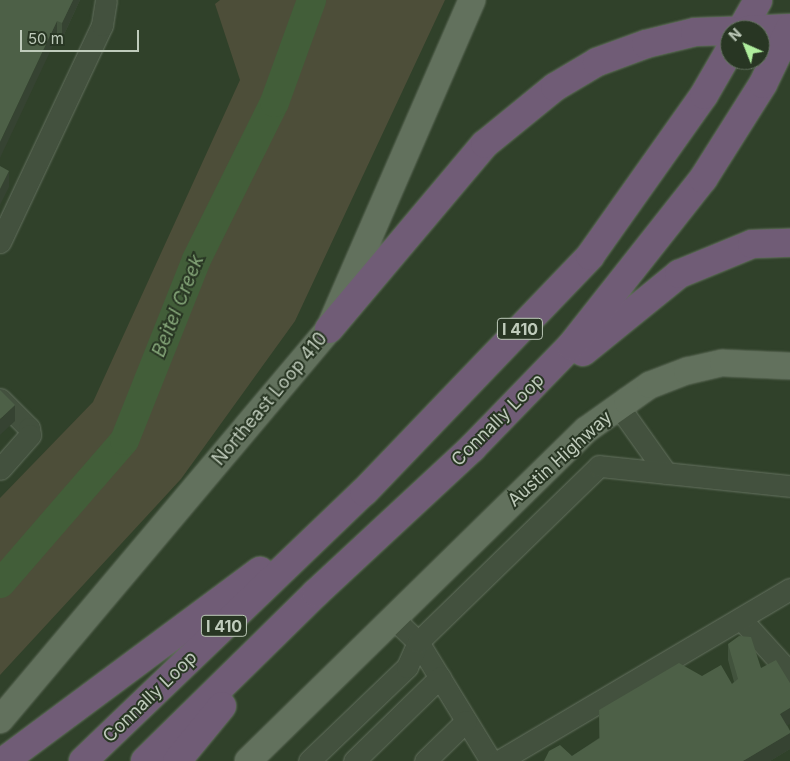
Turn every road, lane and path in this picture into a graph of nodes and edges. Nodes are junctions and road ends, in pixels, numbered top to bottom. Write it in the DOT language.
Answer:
graph roads {
  1 [pos="106,0"];
  2 [pos="472,0"];
  3 [pos="758,0"];
  4 [pos="747,20"];
  5 [pos="790,28"];
  6 [pos="770,29"];
  7 [pos="720,31"];
  8 [pos="720,68"];
  9 [pos="0,242"];
  10 [pos="790,243"];
  11 [pos="330,329"];
  12 [pos="790,366"];
  13 [pos="0,399"];
  14 [pos="619,407"];
  15 [pos="472,448"];
  16 [pos="0,469"];
  17 [pos="666,473"];
  18 [pos="790,486"];
  19 [pos="364,492"];
  20 [pos="790,589"];
  21 [pos="316,593"];
  22 [pos="393,618"];
  23 [pos="742,619"];
  24 [pos="418,642"];
  25 [pos="790,673"];
  26 [pos="440,678"];
  27 [pos="0,720"];
  28 [pos="466,721"];
  29 [pos="4,761"];
  30 [pos="83,761"];
  31 [pos="145,761"];
  32 [pos="177,761"];
  33 [pos="248,761"];
  34 [pos="309,761"];
  35 [pos="354,761"];
  36 [pos="425,761"];
  37 [pos="491,761"];
  38 [pos="498,761"];
  1 -- 9 [label="lane"];
  2 -- 11 [label="main road, Northeast Loop 410"];
  3 -- 4 [label="highway"];
  5 -- 6 [label="highway"];
  5 -- 15 [label="highway, Connally Loop / I 410"];
  7 -- 11 [label="highway"];
  8 -- 19 [label="highway, Connally Loop / I 410"];
  10 -- 15 [label="highway"];
  11 -- 27 [label="main road, Northeast Loop 410"];
  12 -- 14 [label="main road, Austin Highway"];
  13 -- 16 [label="lane"];
  14 -- 17 [label="lane"];
  14 -- 22 [label="main road, Austin Highway"];
  15 -- 21 [label="highway, Connally Loop / I 410"];
  17 -- 18 [label="lane"];
  17 -- 24 [label="lane"];
  19 -- 29 [label="highway"];
  19 -- 30 [label="highway, Connally Loop / I 410"];
  20 -- 23 [label="lane"];
  21 -- 31 [label="highway, Connally Loop / I 410"];
  21 -- 32 [label="highway"];
  22 -- 24 [label="lane"];
  22 -- 33 [label="main road"];
  23 -- 25 [label="lane"];
  23 -- 38 [label="lane"];
  24 -- 26 [label="lane"];
  24 -- 34 [label="lane"];
  26 -- 28 [label="lane"];
  26 -- 35 [label="lane"];
  28 -- 36 [label="lane"];
  28 -- 37 [label="lane"];
}
